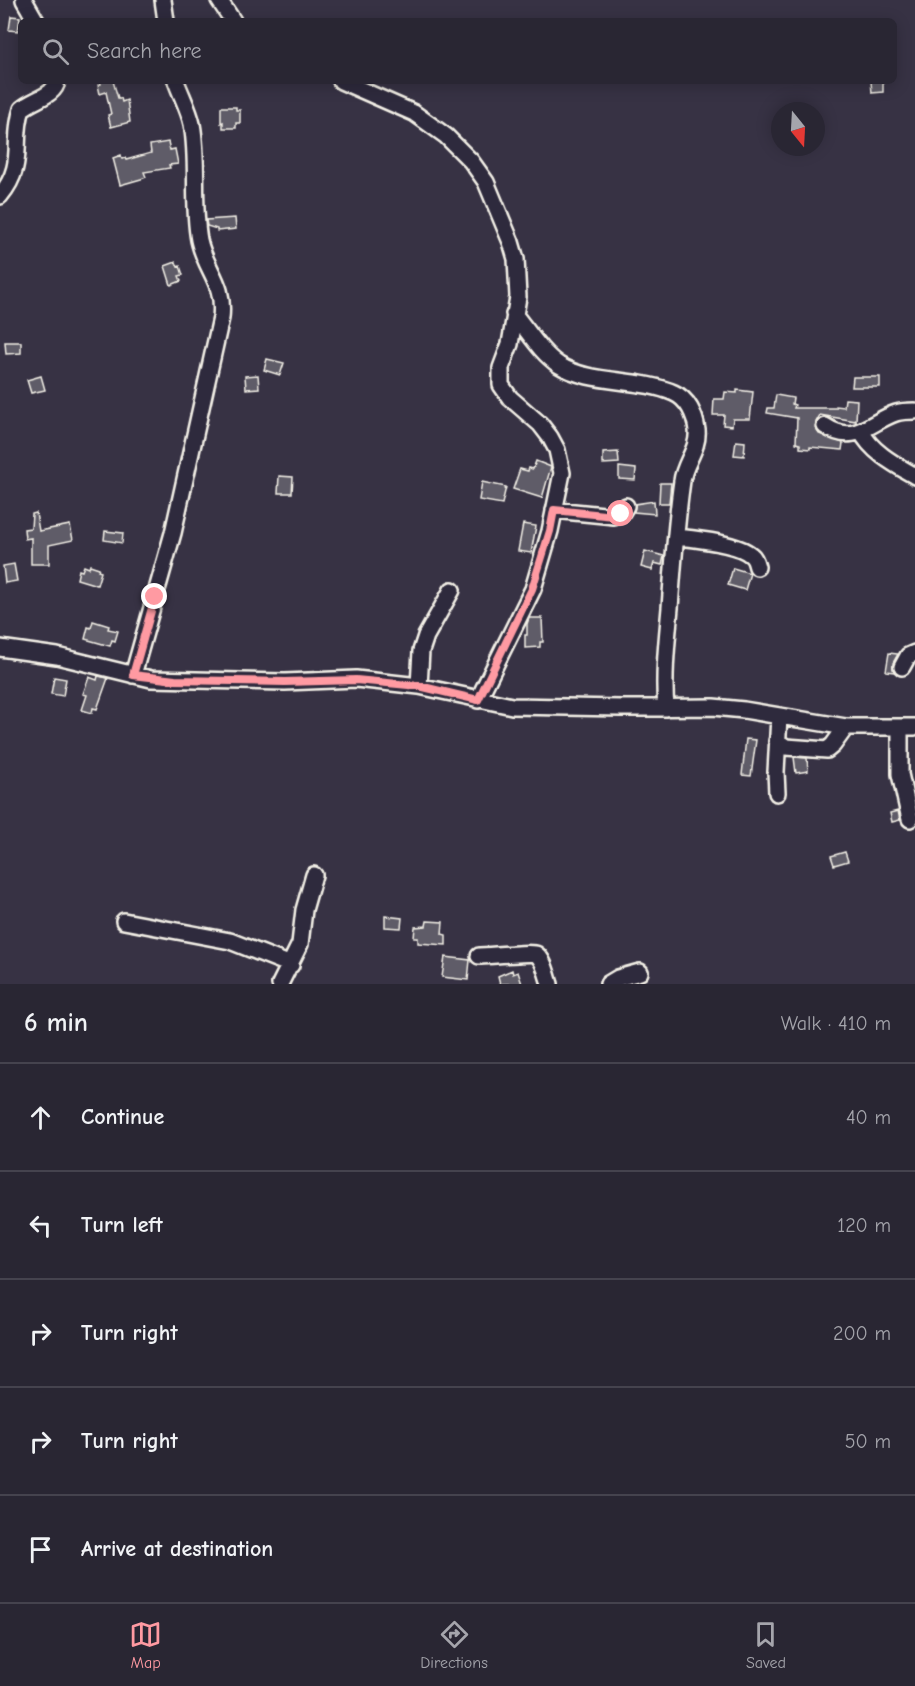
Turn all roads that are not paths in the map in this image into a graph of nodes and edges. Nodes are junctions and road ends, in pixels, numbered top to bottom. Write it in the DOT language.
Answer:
graph roads {
  1 [pos="24,0"];
  2 [pos="163,0"];
  3 [pos="219,0"];
  4 [pos="34,18"];
  5 [pos="166,18"];
  6 [pos="231,18"];
  7 [pos="56,84"];
  8 [pos="177,84"];
  9 [pos="348,84"];
  10 [pos="0,196"];
  11 [pos="514,314"];
  12 [pos="915,411"];
  13 [pos="825,426"];
  14 [pos="861,431"];
  15 [pos="915,476"];
  16 [pos="626,506"];
  17 [pos="554,510"];
  18 [pos="677,537"];
  19 [pos="757,567"];
  20 [pos="452,590"];
  21 [pos="0,648"];
  22 [pos="915,653"];
  23 [pos="902,667"];
  24 [pos="133,675"];
  25 [pos="419,686"];
  26 [pos="478,700"];
  27 [pos="666,708"];
  28 [pos="779,716"];
  29 [pos="846,727"];
  30 [pos="907,727"];
  31 [pos="777,741"];
  32 [pos="777,794"];
  33 [pos="910,819"];
  34 [pos="314,875"];
  35 [pos="124,921"];
  36 [pos="479,957"];
  37 [pos="291,965"];
  38 [pos="640,972"];
  39 [pos="280,984"];
  40 [pos="550,984"];
  41 [pos="607,984"];
  1 -- 4 [label="street"];
  2 -- 5 [label="street"];
  3 -- 6 [label="street"];
  7 -- 10 [label="street"];
  8 -- 24 [label="street"];
  9 -- 11 [label="street"];
  11 -- 17 [label="street"];
  11 -- 18 [label="street"];
  12 -- 14 [label="street"];
  13 -- 14 [label="street"];
  14 -- 15 [label="street"];
  16 -- 17 [label="street"];
  17 -- 26 [label="street"];
  18 -- 19 [label="street"];
  18 -- 27 [label="street"];
  20 -- 25 [label="street"];
  21 -- 24 [label="street"];
  22 -- 23 [label="street"];
  24 -- 25 [label="street"];
  25 -- 26 [label="street"];
  26 -- 27 [label="street"];
  27 -- 28 [label="street"];
  28 -- 29 [label="street"];
  28 -- 31 [label="street"];
  29 -- 30 [label="street"];
  29 -- 31 [label="street"];
  30 -- 33 [label="street"];
  31 -- 32 [label="street"];
  34 -- 37 [label="street"];
  35 -- 37 [label="street"];
  36 -- 40 [label="street"];
  37 -- 39 [label="street"];
  38 -- 41 [label="street"];
}
